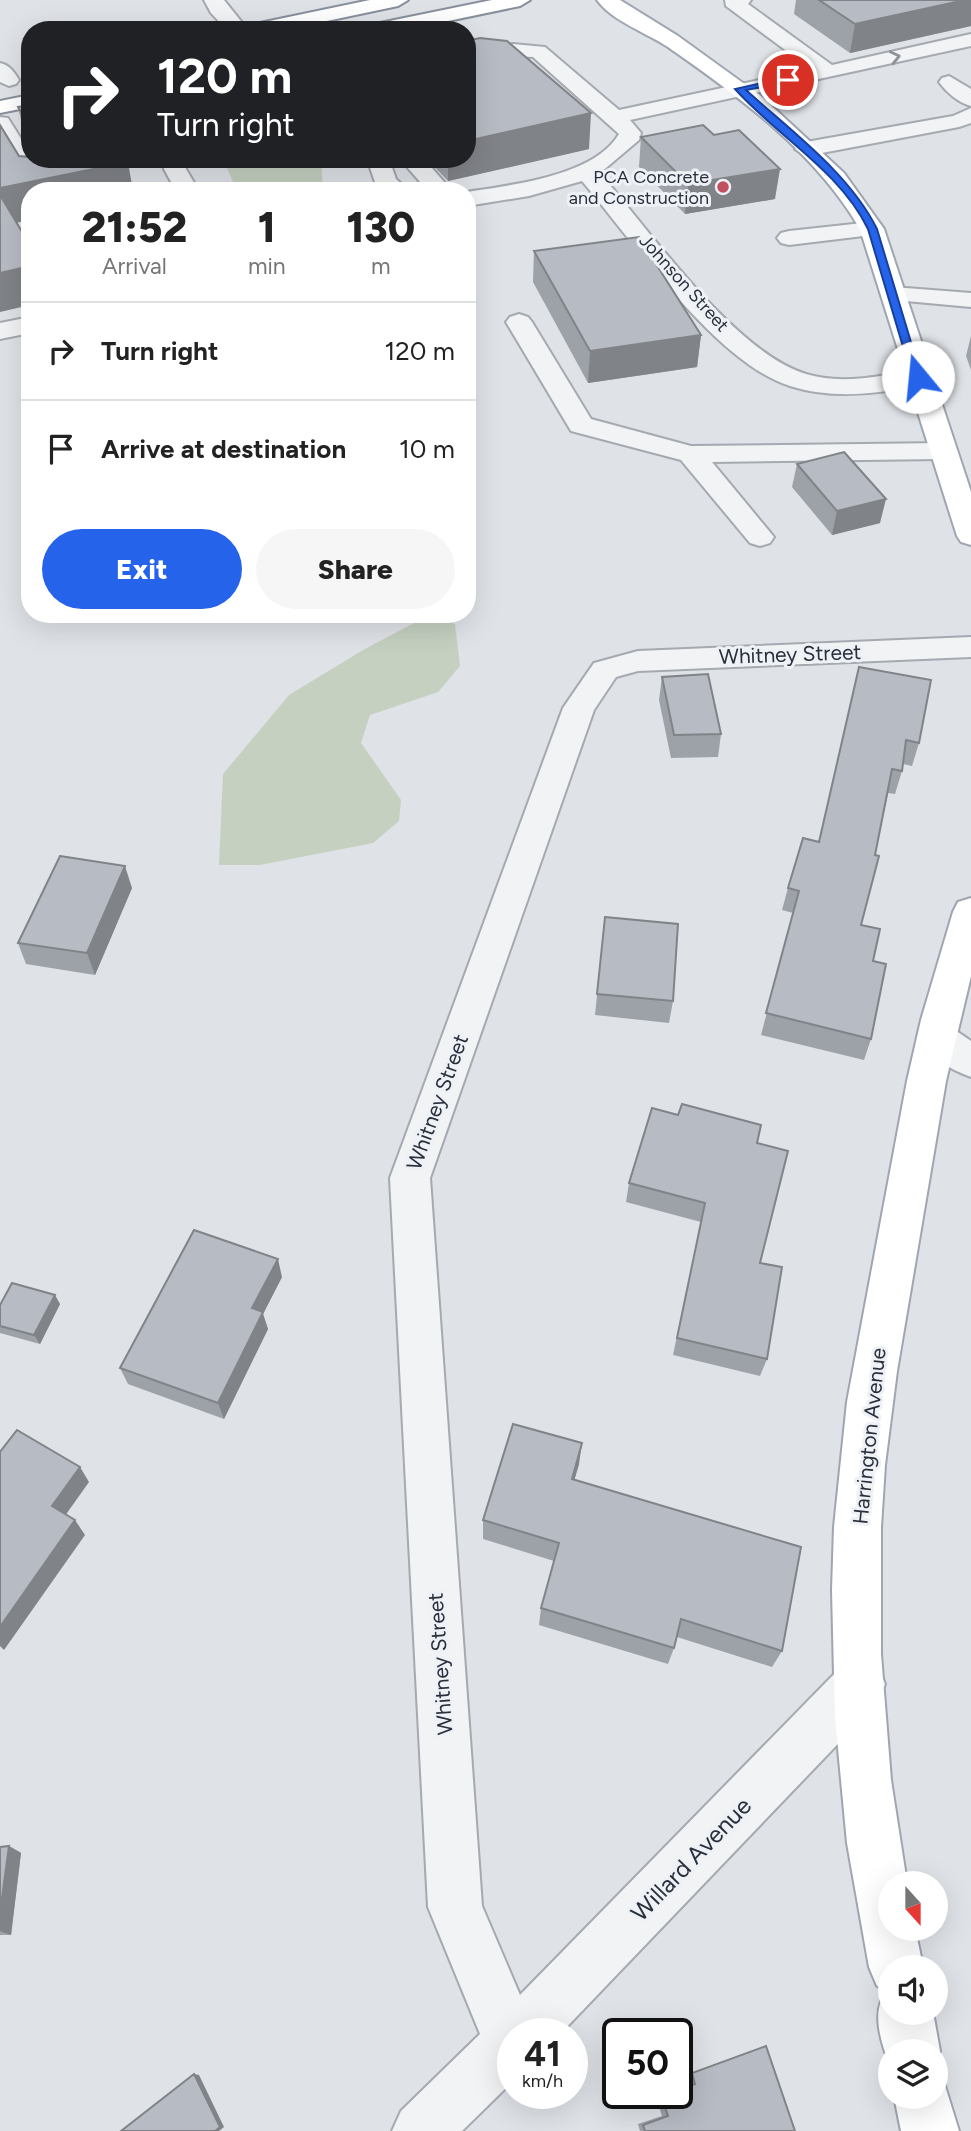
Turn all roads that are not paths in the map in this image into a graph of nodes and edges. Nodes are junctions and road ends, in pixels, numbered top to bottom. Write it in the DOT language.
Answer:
graph roads {
  1 [pos="214,0"];
  2 [pos="398,0"];
  3 [pos="520,0"];
  4 [pos="607,0"];
  5 [pos="741,0"];
  6 [pos="371,2"];
  7 [pos="229,21"];
  8 [pos="292,21"];
  9 [pos="418,21"];
  10 [pos="971,32"];
  11 [pos="971,40"];
  12 [pos="928,49"];
  13 [pos="476,58"];
  14 [pos="828,72"];
  15 [pos="21,76"];
  16 [pos="3,77"];
  17 [pos="948,82"];
  18 [pos="739,89"];
  19 [pos="971,100"];
  20 [pos="21,103"];
  21 [pos="0,107"];
  22 [pos="971,114"];
  23 [pos="615,117"];
  24 [pos="0,123"];
  25 [pos="806,149"];
  26 [pos="21,157"];
  27 [pos="419,168"];
  28 [pos="587,172"];
  29 [pos="433,182"];
  30 [pos="476,198"];
  31 [pos="873,229"];
  32 [pos="789,238"];
  33 [pos="893,294"];
  34 [pos="971,300"];
  35 [pos="519,322"];
  36 [pos="21,327"];
  37 [pos="0,331"];
  38 [pos="918,377"];
  39 [pos="943,451"];
  40 [pos="691,454"];
  41 [pos="971,536"];
  42 [pos="760,537"];
  43 [pos="971,647"];
  44 [pos="971,912"];
  45 [pos="953,1049"];
  46 [pos="860,1684"];
  47 [pos="894,1955"];
  48 [pos="505,2018"];
  49 [pos="536,2018"];
  50 [pos="497,2057"];
  51 [pos="925,2109"];
  52 [pos="421,2131"];
  53 [pos="930,2131"];
  1 -- 7 [label="street"];
  2 -- 6 [label="main road"];
  3 -- 9 [label="main road"];
  4 -- 18 [label="main road"];
  5 -- 14 [label="street"];
  6 -- 8 [label="main road"];
  10 -- 12 [label="street"];
  11 -- 12 [label="street"];
  14 -- 12 [label="street, one-way"];
  13 -- 23 [label="street"];
  14 -- 18 [label="street"];
  15 -- 16 [label="main road"];
  17 -- 19 [label="street"];
  18 -- 23 [label="street"];
  18 -- 25 [label="main road"];
  20 -- 21 [label="main road"];
  22 -- 25 [label="street"];
  23 -- 28 [label="street"];
  24 -- 26 [label="street"];
  25 -- 31 [label="main road"];
  27 -- 29 [label="street"];
  28 -- 30 [label="street"];
  28 -- 38 [label="street, Johnson Street"];
  31 -- 32 [label="street"];
  31 -- 33 [label="main road"];
  33 -- 34 [label="street"];
  33 -- 38 [label="main road"];
  35 -- 40 [label="street"];
  36 -- 37 [label="street"];
  38 -- 39 [label="main road"];
  39 -- 40 [label="street"];
  39 -- 41 [label="main road"];
  40 -- 42 [label="street"];
  43 -- 48 [label="street, Whitney Street"];
  44 -- 45 [label="main road, Harrington Avenue"];
  45 -- 46 [label="main road, Harrington Avenue"];
  46 -- 47 [label="main road, Harrington Avenue"];
  46 -- 49 [label="street, Willard Avenue"];
  50 -- 52 [label="street, Willard Avenue"];
  51 -- 53 [label="main road"];
}
